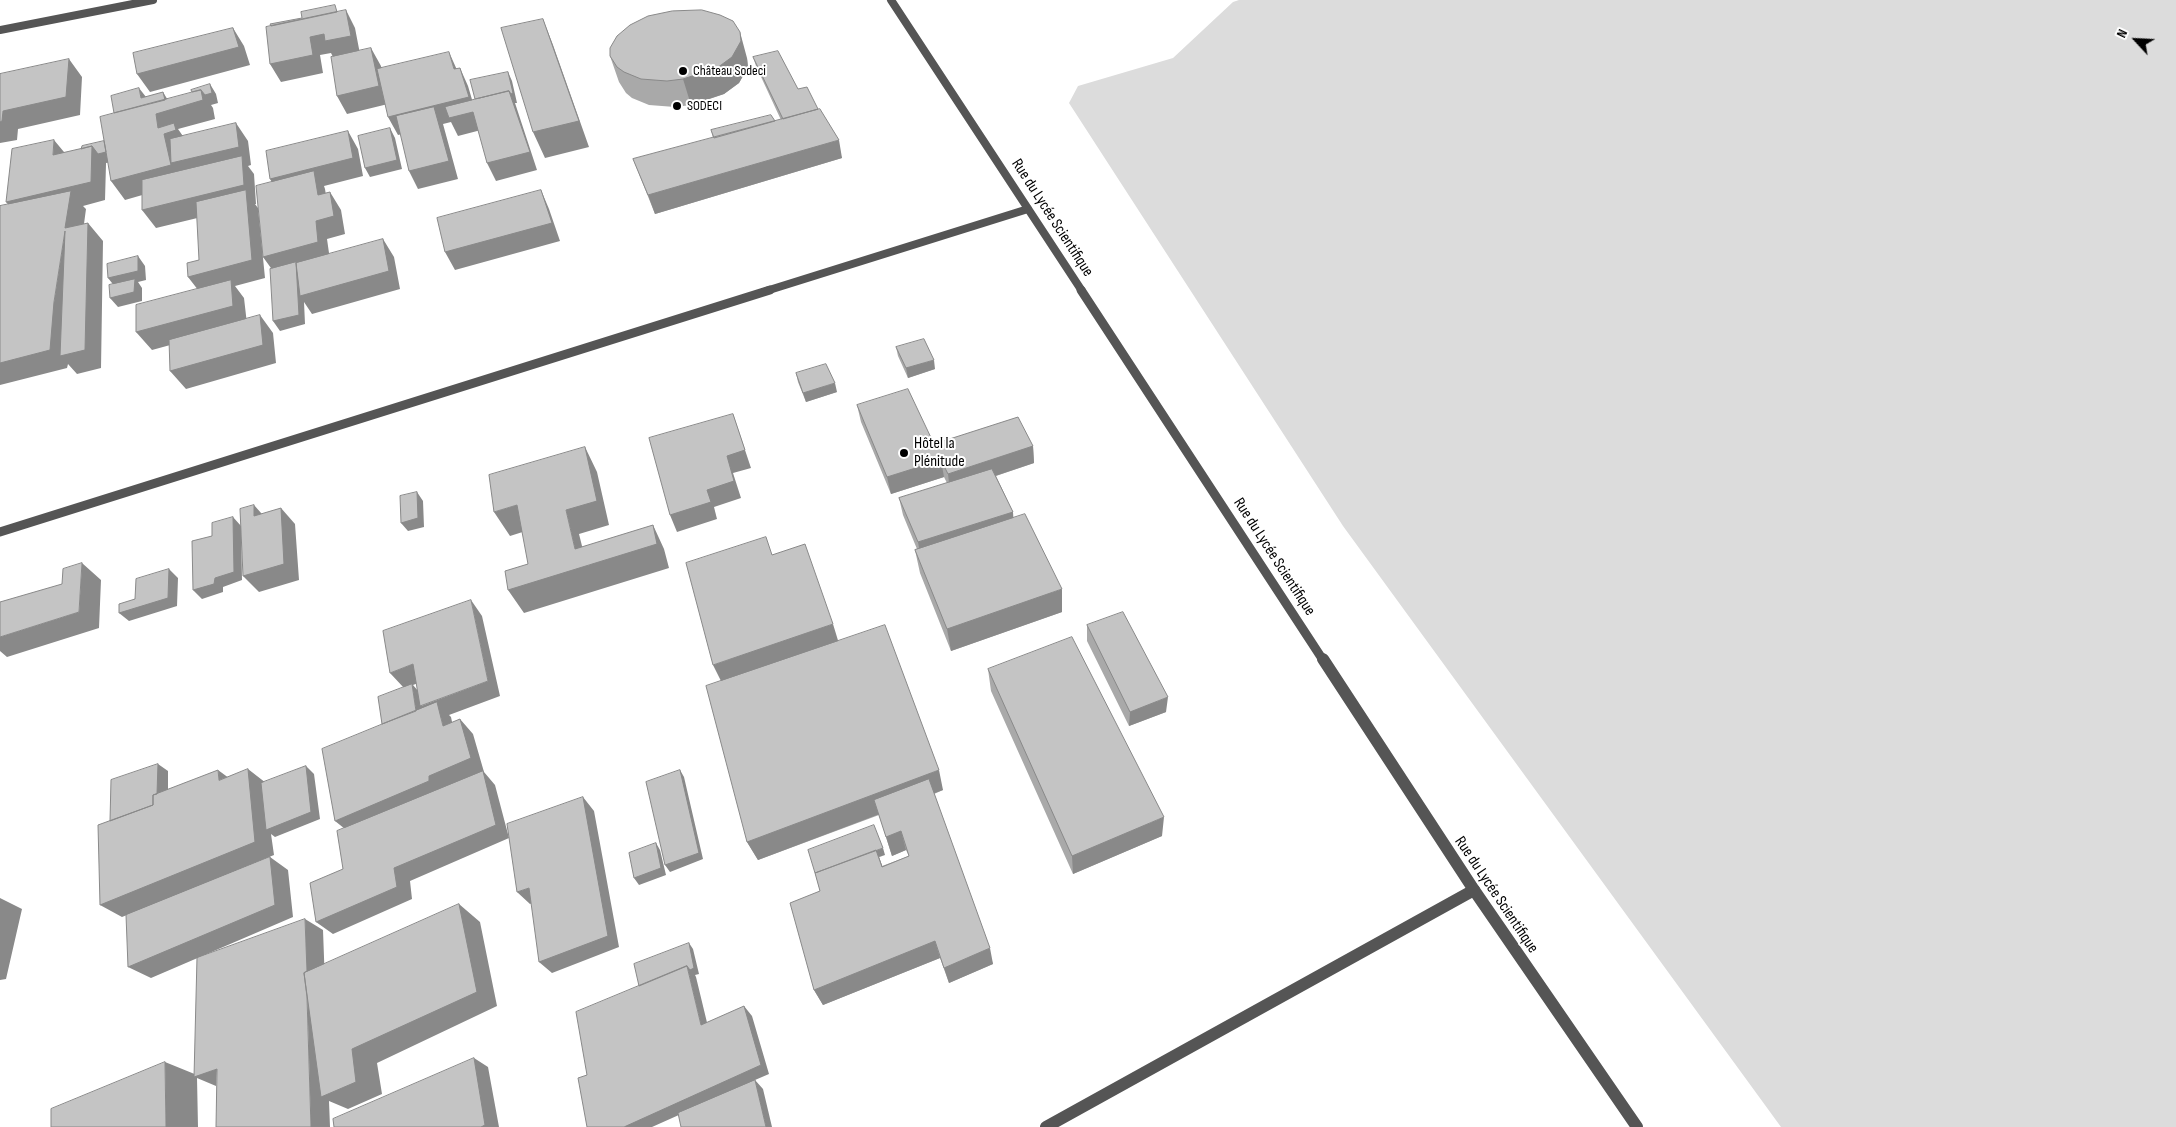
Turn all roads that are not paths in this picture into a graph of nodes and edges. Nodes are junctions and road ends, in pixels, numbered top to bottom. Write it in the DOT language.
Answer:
graph roads {
  1 [pos="153,0"];
  2 [pos="890,0"];
  3 [pos="0,30"];
  4 [pos="1028,209"];
  5 [pos="0,532"];
  6 [pos="1474,890"];
  7 [pos="1046,1127"];
  8 [pos="1636,1127"];
  1 -- 3 [label="street"];
  2 -- 4 [label="street, Rue du Lycée Scientifique"];
  4 -- 5 [label="street"];
  4 -- 6 [label="street, Rue du Lycée Scientifique"];
  6 -- 7 [label="street"];
  6 -- 8 [label="street, Rue du Lycée Scientifique"];
}
